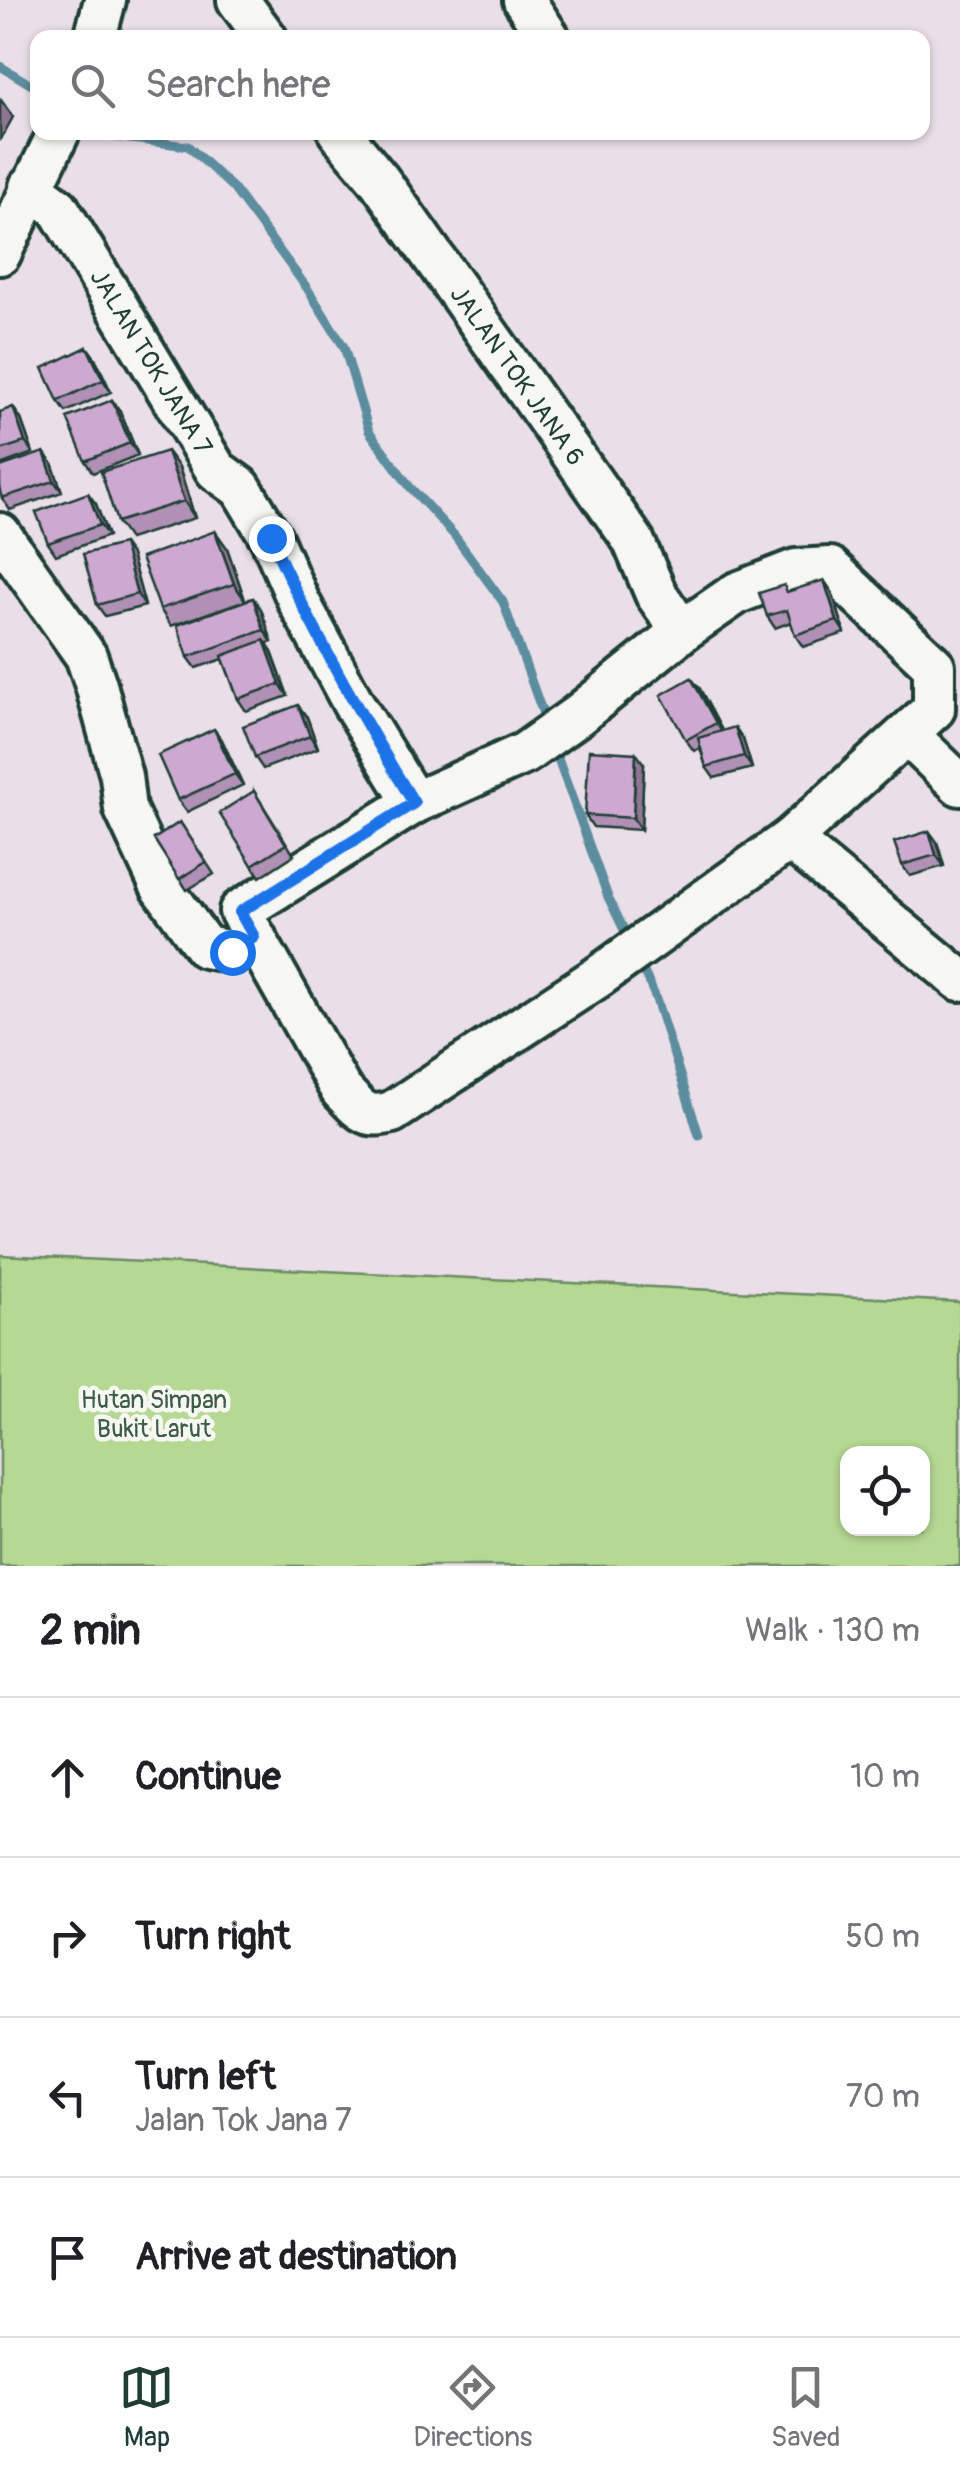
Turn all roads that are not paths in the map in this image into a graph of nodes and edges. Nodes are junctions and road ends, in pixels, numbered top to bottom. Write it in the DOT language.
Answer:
graph roads {
  1 [pos="104,0"];
  2 [pos="238,0"];
  3 [pos="524,0"];
  4 [pos="97,30"];
  5 [pos="260,30"];
  6 [pos="544,30"];
  7 [pos="55,140"];
  8 [pos="345,140"];
  9 [pos="30,187"];
  10 [pos="0,254"];
  11 [pos="0,534"];
  12 [pos="682,631"];
  13 [pos="906,734"];
  14 [pos="960,785"];
  15 [pos="414,803"];
  16 [pos="790,838"];
  17 [pos="254,937"];
  18 [pos="960,980"];
  1 -- 4 [label="street"];
  2 -- 5 [label="street"];
  3 -- 6 [label="street"];
  7 -- 9 [label="street"];
  8 -- 12 [label="street, JALAN TOK JANA 6"];
  9 -- 10 [label="street"];
  9 -- 15 [label="street, JALAN TOK JANA 7"];
  11 -- 17 [label="street"];
  12 -- 13 [label="street"];
  12 -- 15 [label="street"];
  13 -- 14 [label="street"];
  13 -- 16 [label="street"];
  15 -- 17 [label="street"];
  16 -- 17 [label="street"];
  16 -- 18 [label="street"];
}
